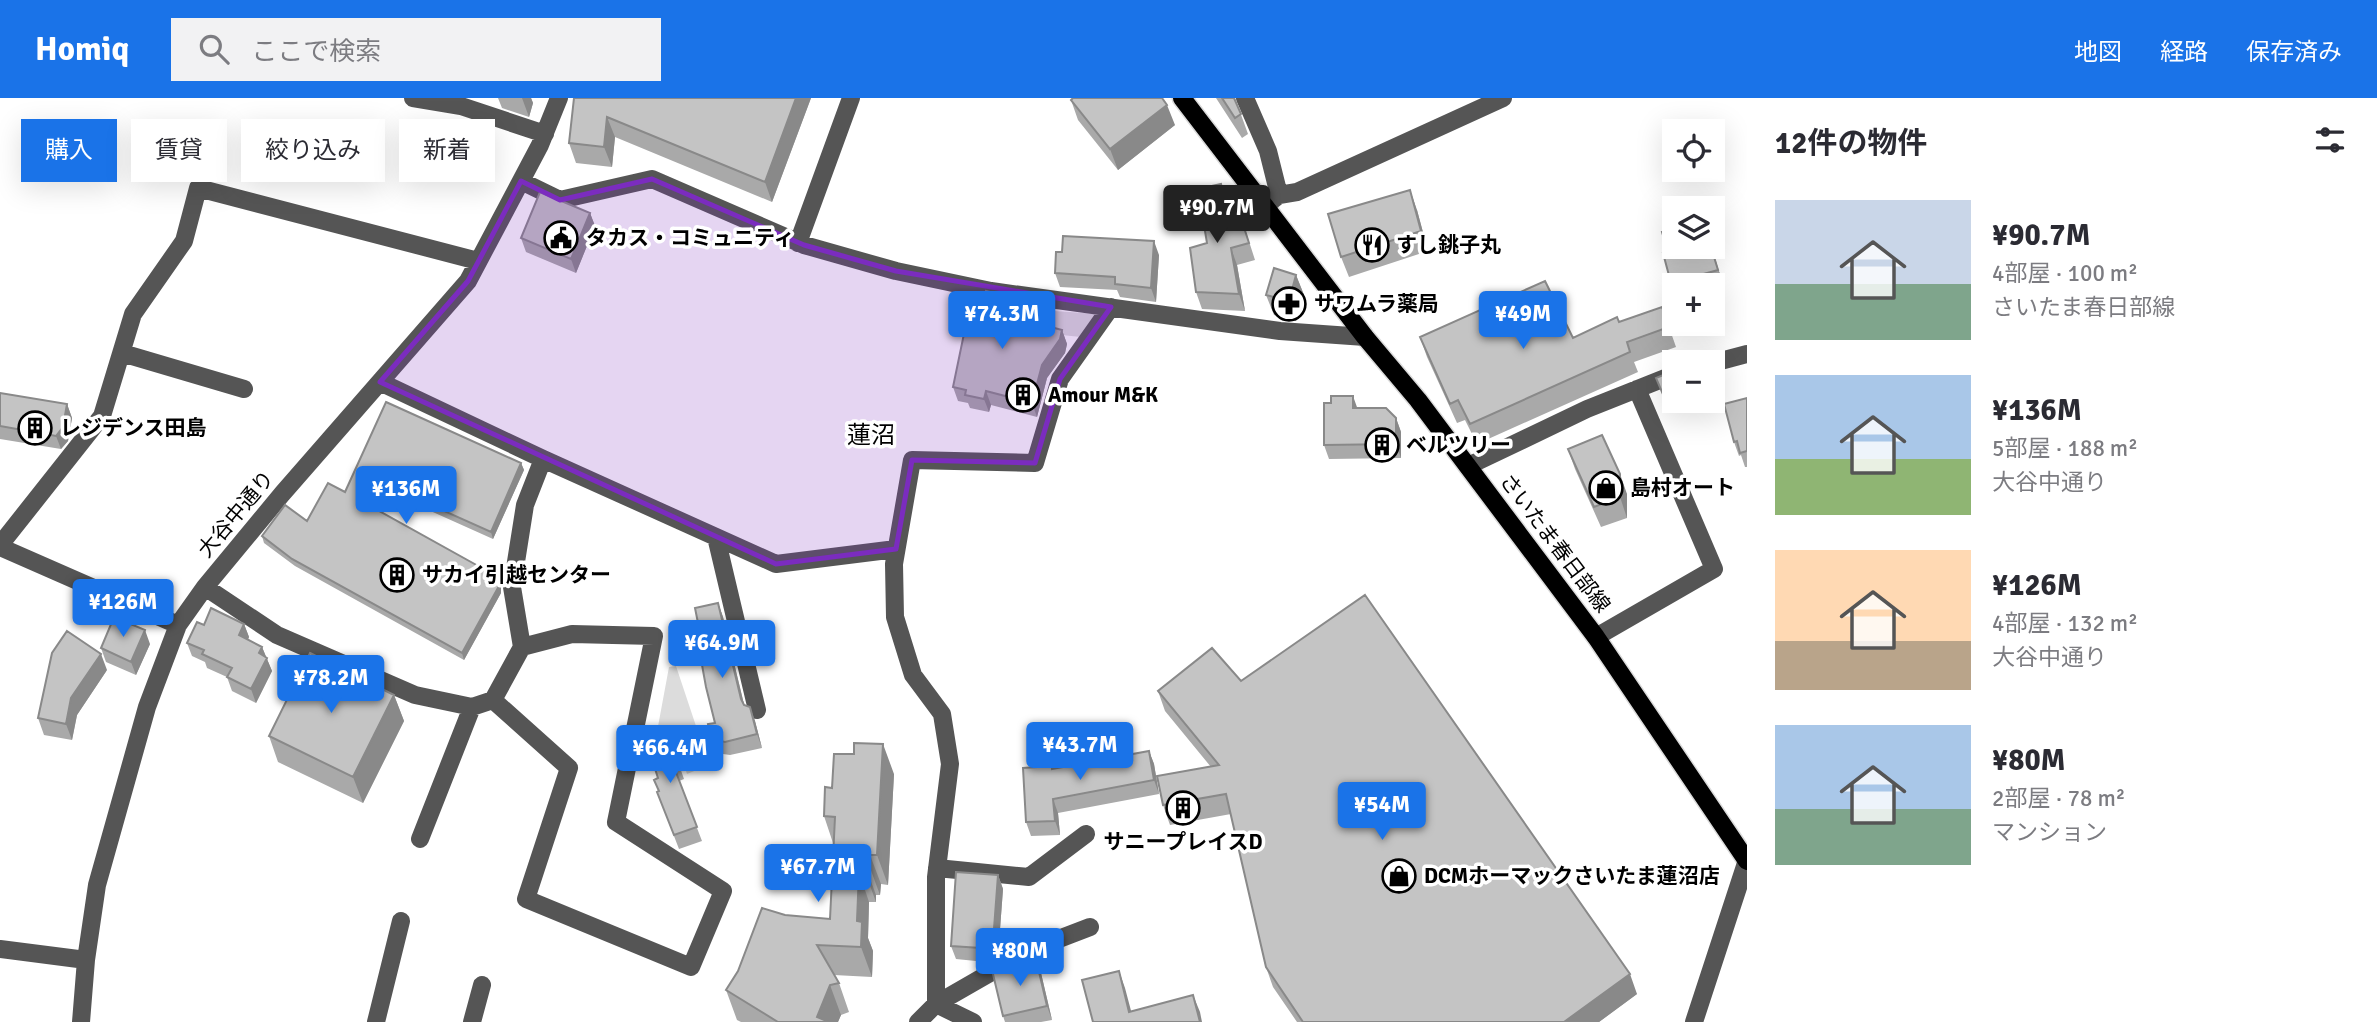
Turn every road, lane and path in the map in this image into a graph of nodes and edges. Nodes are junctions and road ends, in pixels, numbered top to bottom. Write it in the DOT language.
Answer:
graph roads {
  1 [pos="413,98"];
  2 [pos="559,98"];
  3 [pos="851,98"];
  4 [pos="1182,98"];
  5 [pos="1245,98"];
  6 [pos="1503,98"];
  7 [pos="545,134"];
  8 [pos="521,181"];
  9 [pos="1272,201"];
  10 [pos="798,243"];
  11 [pos="478,261"];
  12 [pos="1111,307"];
  13 [pos="1365,337"];
  14 [pos="122,353"];
  15 [pos="1747,354"];
  16 [pos="1725,360"];
  17 [pos="1662,379"];
  18 [pos="380,382"];
  19 [pos="244,388"];
  20 [pos="1637,389"];
  21 [pos="543,459"];
  22 [pos="1468,466"];
  23 [pos="716,537"];
  24 [pos="0,546"];
  25 [pos="896,549"];
  26 [pos="205,587"];
  27 [pos="178,625"];
  28 [pos="1596,637"];
  29 [pos="522,647"];
  30 [pos="493,700"];
  31 [pos="472,707"];
  32 [pos="757,710"];
  33 [pos="1086,834"];
  34 [pos="420,839"];
  35 [pos="1747,861"];
  36 [pos="937,868"];
  37 [pos="401,921"];
  38 [pos="1090,928"];
  39 [pos="0,949"];
  40 [pos="86,960"];
  41 [pos="482,985"];
  42 [pos="936,1003"];
  43 [pos="81,1022"];
  44 [pos="376,1022"];
  45 [pos="472,1022"];
  46 [pos="918,1022"];
  47 [pos="973,1022"];
  48 [pos="1694,1022"];
  1 -- 7 [label="street"];
  2 -- 7 [label="street, 大谷中通り"];
  3 -- 10 [label="street"];
  4 -- 9 [label="main road, さいたま春日部線"];
  5 -- 9 [label="street"];
  6 -- 9 [label="street"];
  7 -- 8 [label="street, 大谷中通り"];
  8 -- 10 [label="street"];
  8 -- 11 [label="street, 大谷中通り"];
  9 -- 13 [label="main road, さいたま春日部線"];
  10 -- 12 [label="street"];
  11 -- 14 [label="street"];
  11 -- 18 [label="street, 大谷中通り"];
  12 -- 13 [label="street"];
  12 -- 25 [label="street"];
  13 -- 22 [label="main road, さいたま春日部線"];
  14 -- 19 [label="street"];
  14 -- 24 [label="street"];
  15 -- 16 [label="street"];
  17 -- 20 [label="street"];
  18 -- 21 [label="street"];
  18 -- 26 [label="street, 大谷中通り"];
  20 -- 22 [label="street"];
  20 -- 28 [label="street"];
  21 -- 23 [label="street"];
  21 -- 29 [label="street"];
  22 -- 28 [label="main road, さいたま春日部線"];
  23 -- 25 [label="street"];
  23 -- 32 [label="street"];
  24 -- 27 [label="street"];
  25 -- 36 [label="street"];
  26 -- 27 [label="street, 大谷中通り"];
  26 -- 31 [label="street"];
  27 -- 40 [label="street, 大谷中通り"];
  28 -- 35 [label="main road, さいたま春日部線"];
  29 -- 30 [label="street"];
  29 -- 30 [label="street"];
  30 -- 31 [label="street"];
  31 -- 34 [label="street"];
  33 -- 36 [label="street"];
  35 -- 48 [label="street"];
  36 -- 42 [label="street"];
  37 -- 44 [label="street"];
  38 -- 42 [label="street"];
  39 -- 40 [label="street"];
  40 -- 43 [label="street, 大谷中通り"];
  41 -- 45 [label="street"];
  42 -- 46 [label="street"];
  42 -- 47 [label="street"];
}
